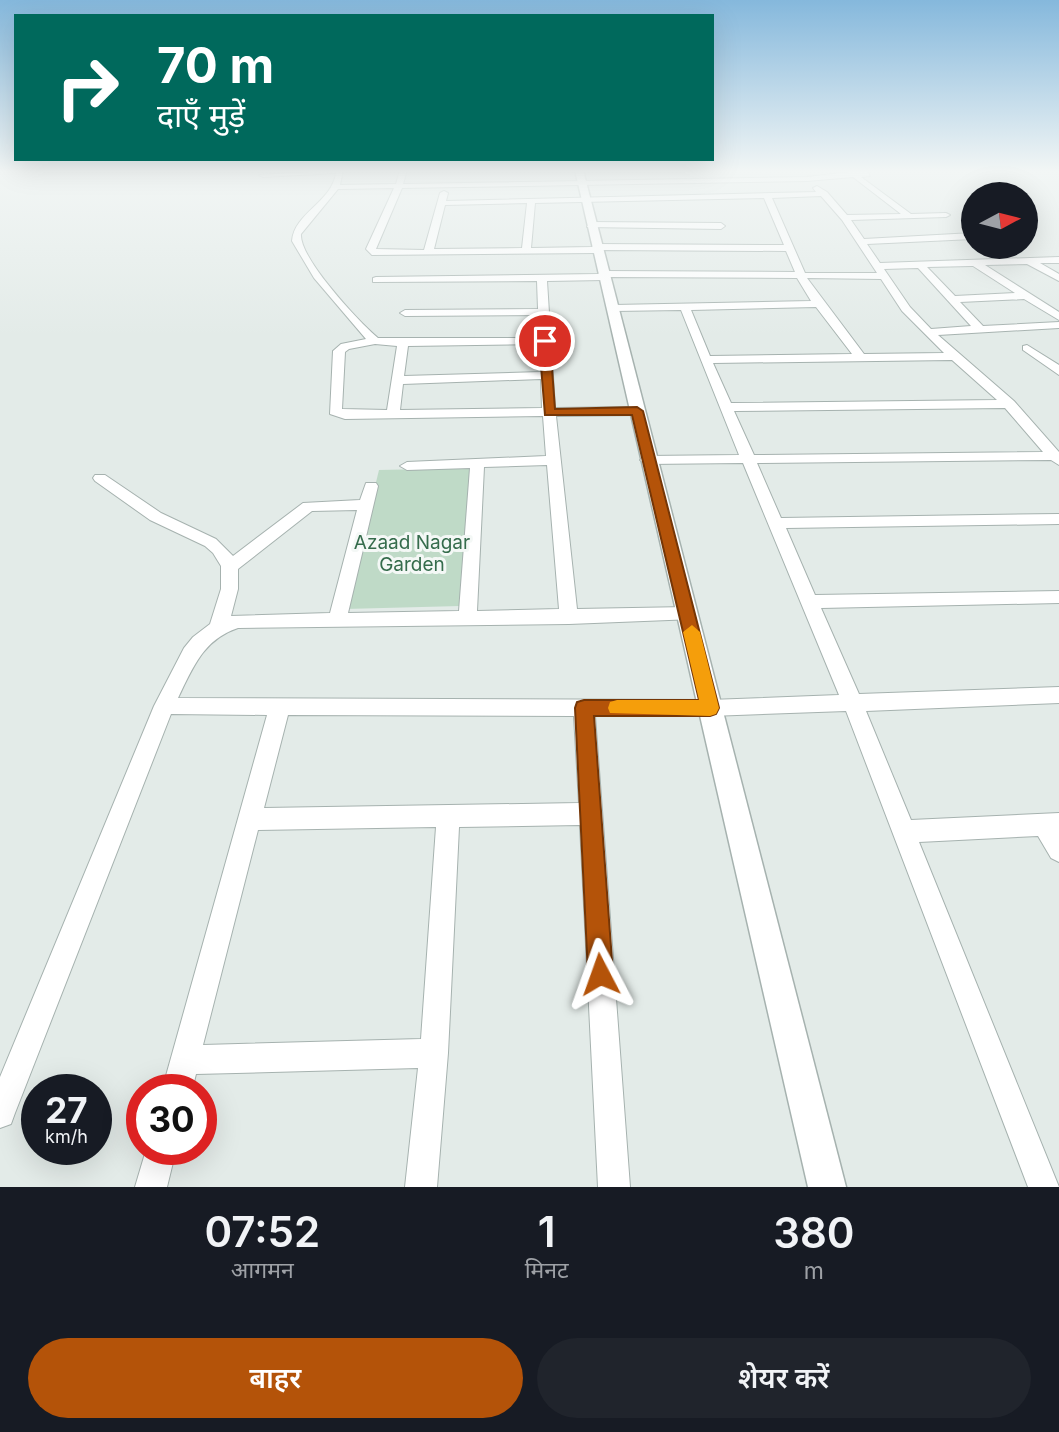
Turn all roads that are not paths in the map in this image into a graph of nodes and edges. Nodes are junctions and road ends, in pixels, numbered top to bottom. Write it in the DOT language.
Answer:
graph roads {
  1 [pos="303,225"];
  2 [pos="381,225"];
  3 [pos="436,225"];
  4 [pos="529,225"];
  5 [pos="591,225"];
  6 [pos="640,225"];
  7 [pos="721,225"];
  8 [pos="780,225"];
  9 [pos="850,225"];
  10 [pos="961,237"];
  11 [pos="594,241"];
  12 [pos="861,242"];
  13 [pos="730,248"];
  14 [pos="790,248"];
  15 [pos="526,251"];
  16 [pos="429,253"];
  17 [pos="1031,259"];
  18 [pos="1059,260"];
  19 [pos="1034,261"];
  20 [pos="976,264"];
  21 [pos="922,267"];
  22 [pos="880,272"];
  23 [pos="604,275"];
  24 [pos="803,275"];
  25 [pos="542,278"];
  26 [pos="1059,278"];
  27 [pos="376,279"];
  28 [pos="1026,296"];
  29 [pos="952,299"];
  30 [pos="818,304"];
  31 [pos="685,307"];
  32 [pos="614,308"];
  33 [pos="543,312"];
  34 [pos="405,313"];
  35 [pos="1059,317"];
  36 [pos="1059,325"];
  37 [pos="980,329"];
  38 [pos="928,332"];
  39 [pos="375,341"];
  40 [pos="545,341"];
  41 [pos="403,343"];
  42 [pos="1027,348"];
  43 [pos="955,356"];
  44 [pos="861,358"];
  45 [pos="706,360"];
  46 [pos="1059,371"];
  47 [pos="546,375"];
  48 [pos="398,380"];
  49 [pos="1009,404"];
  50 [pos="727,407"];
  51 [pos="637,411"];
  52 [pos="549,413"];
  53 [pos="393,414"];
  54 [pos="1057,458"];
  55 [pos="553,460"];
  56 [pos="648,460"];
  57 [pos="750,460"];
  58 [pos="477,463"];
  59 [pos="407,466"];
  60 [pos="100,478"];
  61 [pos="371,486"];
  62 [pos="366,505"];
  63 [pos="1059,519"];
  64 [pos="778,523"];
  65 [pos="229,567"];
  66 [pos="1059,597"];
  67 [pos="809,602"];
  68 [pos="688,614"];
  69 [pos="468,617"];
  70 [pos="569,617"];
  71 [pos="337,620"];
  72 [pos="219,625"];
  73 [pos="1059,695"];
  74 [pos="853,704"];
  75 [pos="164,706"];
  76 [pos="280,706"];
  77 [pos="584,708"];
  78 [pos="710,708"];
  79 [pos="590,814"];
  80 [pos="449,817"];
  81 [pos="250,819"];
  82 [pos="1052,824"];
  83 [pos="902,832"];
  84 [pos="1059,850"];
  85 [pos="434,1053"];
  86 [pos="185,1060"];
  87 [pos="181,1074"];
  88 [pos="0,1113"];
  89 [pos="157,1165"];
  90 [pos="151,1187"];
  91 [pos="421,1187"];
  92 [pos="614,1187"];
  93 [pos="827,1187"];
  94 [pos="1044,1187"];
  1 -- 39 [label="street"];
  2 -- 16 [label="street"];
  3 -- 16 [label="street"];
  4 -- 15 [label="street"];
  5 -- 11 [label="street"];
  6 -- 11 [label="street"];
  7 -- 13 [label="street"];
  8 -- 14 [label="street"];
  9 -- 12 [label="street"];
  10 -- 12 [label="street"];
  11 -- 13 [label="street"];
  11 -- 15 [label="street"];
  11 -- 23 [label="street"];
  12 -- 22 [label="street"];
  13 -- 14 [label="street"];
  14 -- 24 [label="street"];
  15 -- 16 [label="street"];
  17 -- 19 [label="street"];
  18 -- 19 [label="street"];
  19 -- 20 [label="street"];
  19 -- 26 [label="street"];
  20 -- 21 [label="street"];
  20 -- 28 [label="street"];
  21 -- 22 [label="street"];
  21 -- 29 [label="street"];
  22 -- 24 [label="street"];
  22 -- 38 [label="street"];
  23 -- 24 [label="street"];
  23 -- 25 [label="street"];
  23 -- 32 [label="street"];
  24 -- 30 [label="street"];
  25 -- 27 [label="street"];
  25 -- 33 [label="street"];
  28 -- 29 [label="street"];
  28 -- 35 [label="street"];
  29 -- 37 [label="street"];
  30 -- 31 [label="street"];
  30 -- 44 [label="street"];
  31 -- 32 [label="street"];
  31 -- 45 [label="street"];
  32 -- 51 [label="street"];
  33 -- 34 [label="street"];
  33 -- 40 [label="street"];
  36 -- 37 [label="street"];
  37 -- 38 [label="street"];
  38 -- 43 [label="street"];
  39 -- 41 [label="street"];
  39 -- 53 [label="street"];
  40 -- 41 [label="street"];
  40 -- 47 [label="street"];
  41 -- 48 [label="street"];
  42 -- 46 [label="street"];
  43 -- 44 [label="street"];
  43 -- 49 [label="street"];
  44 -- 45 [label="street"];
  45 -- 50 [label="street"];
  47 -- 48 [label="street"];
  47 -- 52 [label="street"];
  48 -- 53 [label="street"];
  49 -- 50 [label="street"];
  49 -- 54 [label="street"];
  50 -- 57 [label="street"];
  51 -- 52 [label="street"];
  51 -- 56 [label="street"];
  52 -- 53 [label="street"];
  52 -- 55 [label="street"];
  54 -- 57 [label="street"];
  55 -- 58 [label="street"];
  55 -- 70 [label="street"];
  56 -- 57 [label="street"];
  56 -- 68 [label="street"];
  57 -- 64 [label="street"];
  58 -- 59 [label="street"];
  58 -- 69 [label="street"];
  60 -- 65 [label="street"];
  61 -- 62 [label="street"];
  62 -- 65 [label="street"];
  62 -- 71 [label="street"];
  63 -- 64 [label="street"];
  64 -- 67 [label="street"];
  65 -- 72 [label="street"];
  66 -- 67 [label="street"];
  67 -- 74 [label="street"];
  68 -- 70 [label="street"];
  68 -- 78 [label="street"];
  69 -- 70 [label="street"];
  69 -- 71 [label="street"];
  71 -- 72 [label="street"];
  72 -- 75 [label="street"];
  73 -- 74 [label="street"];
  74 -- 78 [label="street"];
  74 -- 83 [label="street"];
  75 -- 76 [label="street"];
  75 -- 88 [label="street"];
  76 -- 77 [label="street"];
  76 -- 81 [label="street"];
  77 -- 78 [label="street"];
  77 -- 79 [label="street"];
  78 -- 93 [label="street"];
  79 -- 80 [label="street"];
  79 -- 92 [label="street"];
  80 -- 81 [label="street"];
  80 -- 85 [label="street"];
  81 -- 86 [label="street"];
  82 -- 83 [label="street"];
  82 -- 84 [label="street"];
  83 -- 94 [label="street"];
  85 -- 86 [label="street"];
  85 -- 91 [label="street"];
  86 -- 87 [label="street"];
  89 -- 90 [label="street"];
}
